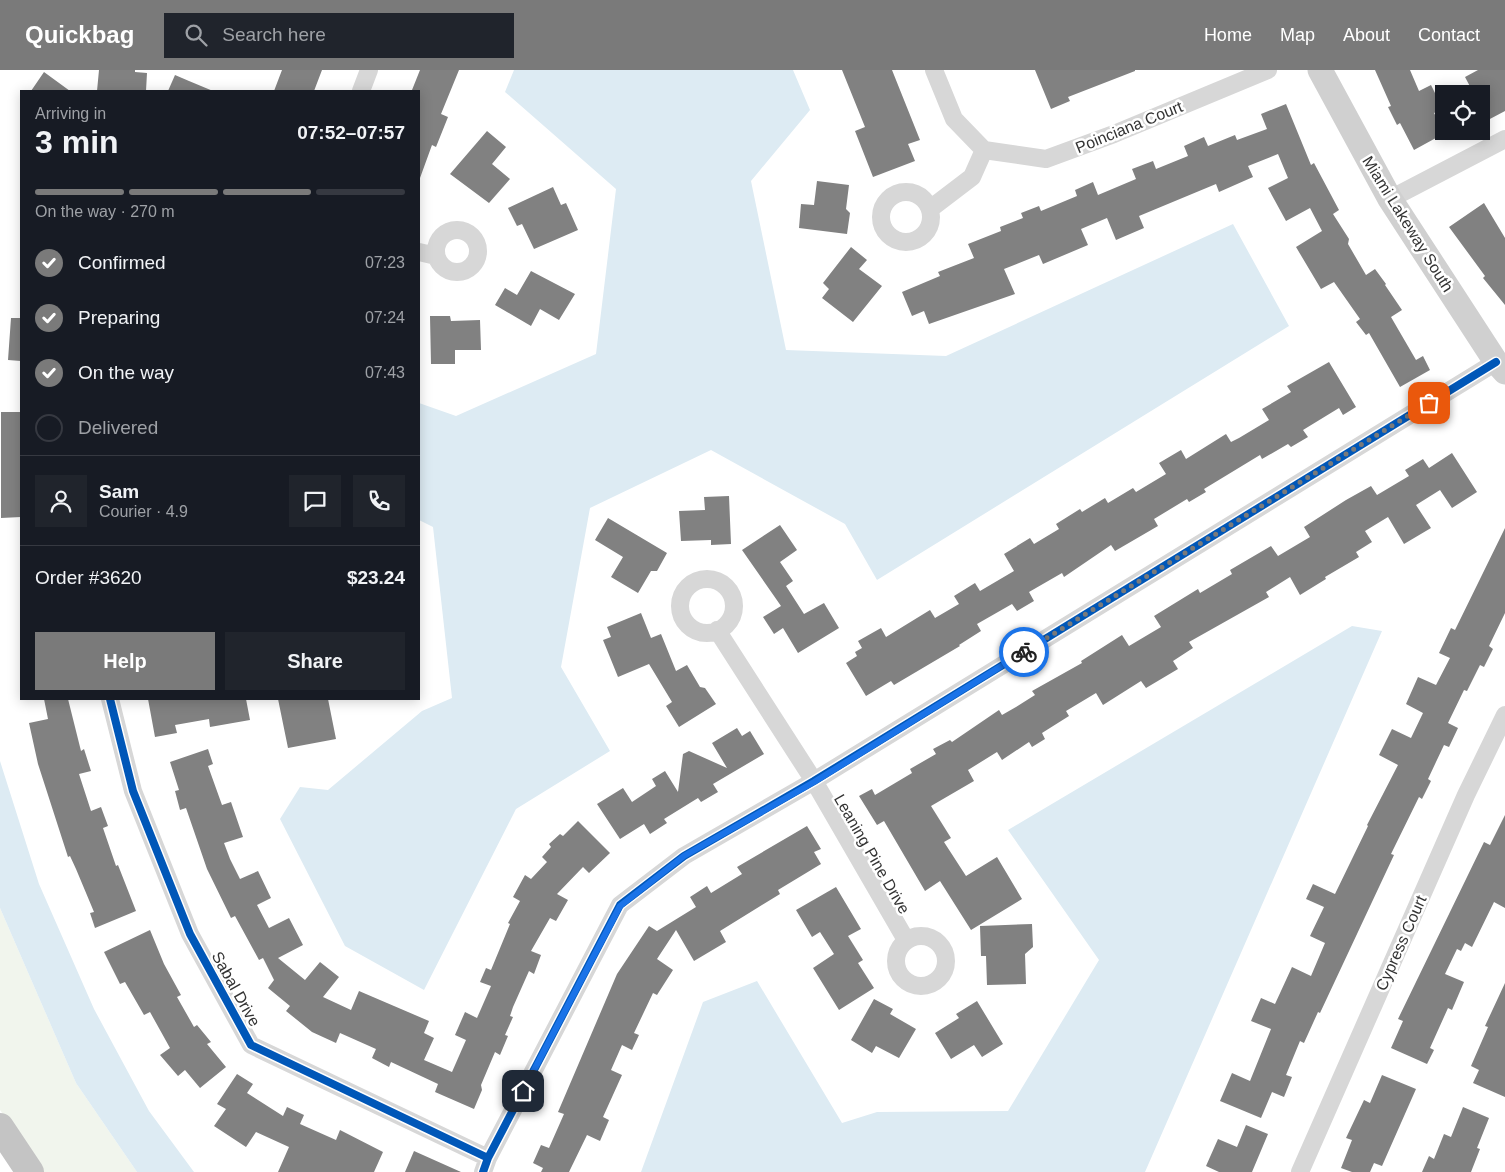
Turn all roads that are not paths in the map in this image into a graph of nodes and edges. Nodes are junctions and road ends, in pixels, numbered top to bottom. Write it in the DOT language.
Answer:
graph roads {
  1 [pos="369,70"];
  2 [pos="934,70"];
  3 [pos="1268,70"];
  4 [pos="1320,70"];
  5 [pos="361,90"];
  6 [pos="1505,139"];
  7 [pos="984,150"];
  8 [pos="1390,199"];
  9 [pos="930,209"];
  10 [pos="420,252"];
  11 [pos="436,256"];
  12 [pos="1500,367"];
  13 [pos="717,630"];
  14 [pos="110,700"];
  15 [pos="1505,715"];
  16 [pos="814,782"];
  17 [pos="906,940"];
  18 [pos="0,1127"];
  19 [pos="486,1165"];
  20 [pos="30,1172"];
  21 [pos="1300,1172"];
  1 -- 5 [label="street"];
  2 -- 7 [label="street"];
  3 -- 7 [label="street, Poinciana Court"];
  4 -- 8 [label="street, Miami Lakeway South"];
  6 -- 8 [label="street"];
  7 -- 9 [label="street"];
  8 -- 12 [label="street, Miami Lakeway South"];
  10 -- 11 [label="street"];
  12 -- 16 [label="street, Leaning Pine Drive"];
  13 -- 16 [label="street, Leaning Pine Drive"];
  14 -- 19 [label="street, Sabal Drive"];
  15 -- 21 [label="street, Cypress Court"];
  16 -- 17 [label="street, Leaning Pine Drive"];
  16 -- 19 [label="street, Leaning Pine Drive"];
  18 -- 20 [label="highway"];
}
